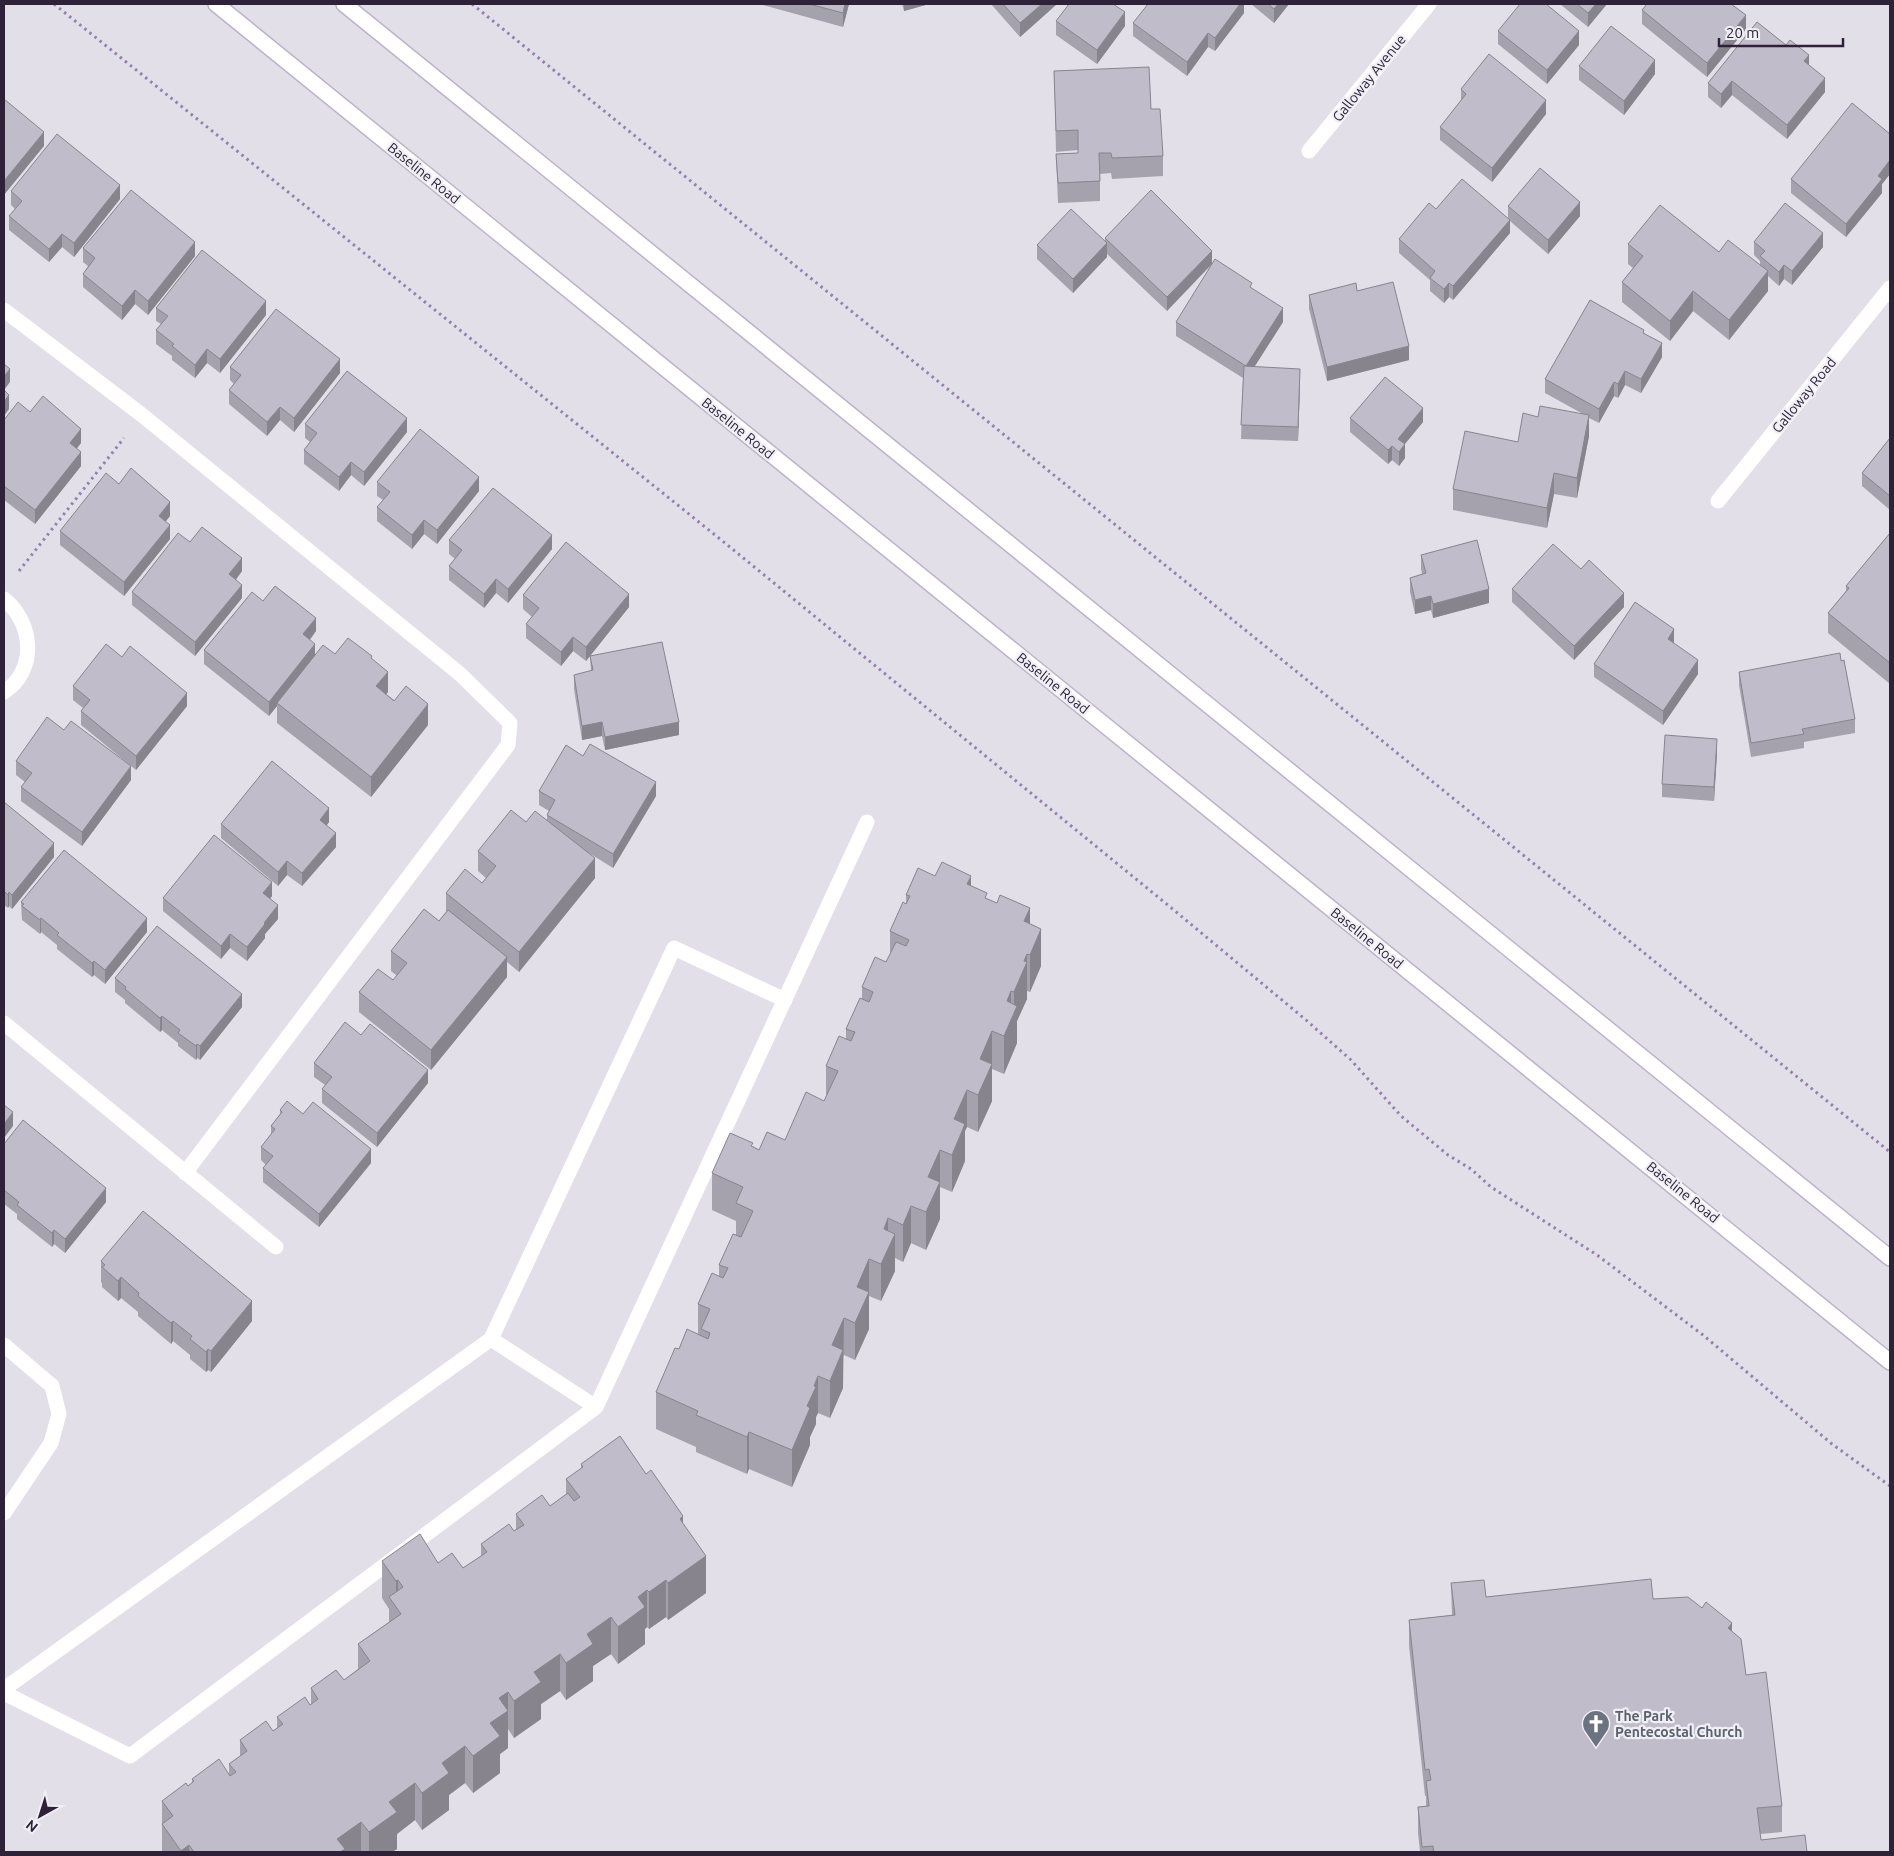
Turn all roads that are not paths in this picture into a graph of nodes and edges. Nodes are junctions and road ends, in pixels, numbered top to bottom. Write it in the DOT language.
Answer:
graph roads {
  1 [pos="216,4"];
  2 [pos="344,4"];
  3 [pos="1429,4"];
  4 [pos="1309,151"];
  5 [pos="1890,288"];
  6 [pos="4,310"];
  7 [pos="1718,501"];
  8 [pos="4,599"];
  9 [pos="4,692"];
  10 [pos="867,822"];
  11 [pos="785,1000"];
  12 [pos="4,1023"];
  13 [pos="185,1173"];
  14 [pos="276,1247"];
  15 [pos="1890,1258"];
  16 [pos="491,1339"];
  17 [pos="4,1344"];
  18 [pos="1890,1362"];
  19 [pos="596,1407"];
  20 [pos="4,1513"];
  21 [pos="4,1690"];
  22 [pos="4,1693"];
  1 -- 18 [label="main road, Baseline Road"];
  2 -- 15 [label="main road"];
  3 -- 4 [label="main road, Galloway Avenue"];
  5 -- 7 [label="main road, Galloway Road"];
  6 -- 13 [label="main road"];
  8 -- 9 [label="main road"];
  10 -- 11 [label="main road"];
  11 -- 16 [label="main road"];
  11 -- 19 [label="main road"];
  12 -- 13 [label="main road"];
  13 -- 14 [label="main road"];
  16 -- 19 [label="main road"];
  16 -- 21 [label="main road"];
  17 -- 20 [label="main road"];
  19 -- 22 [label="main road"];
}
